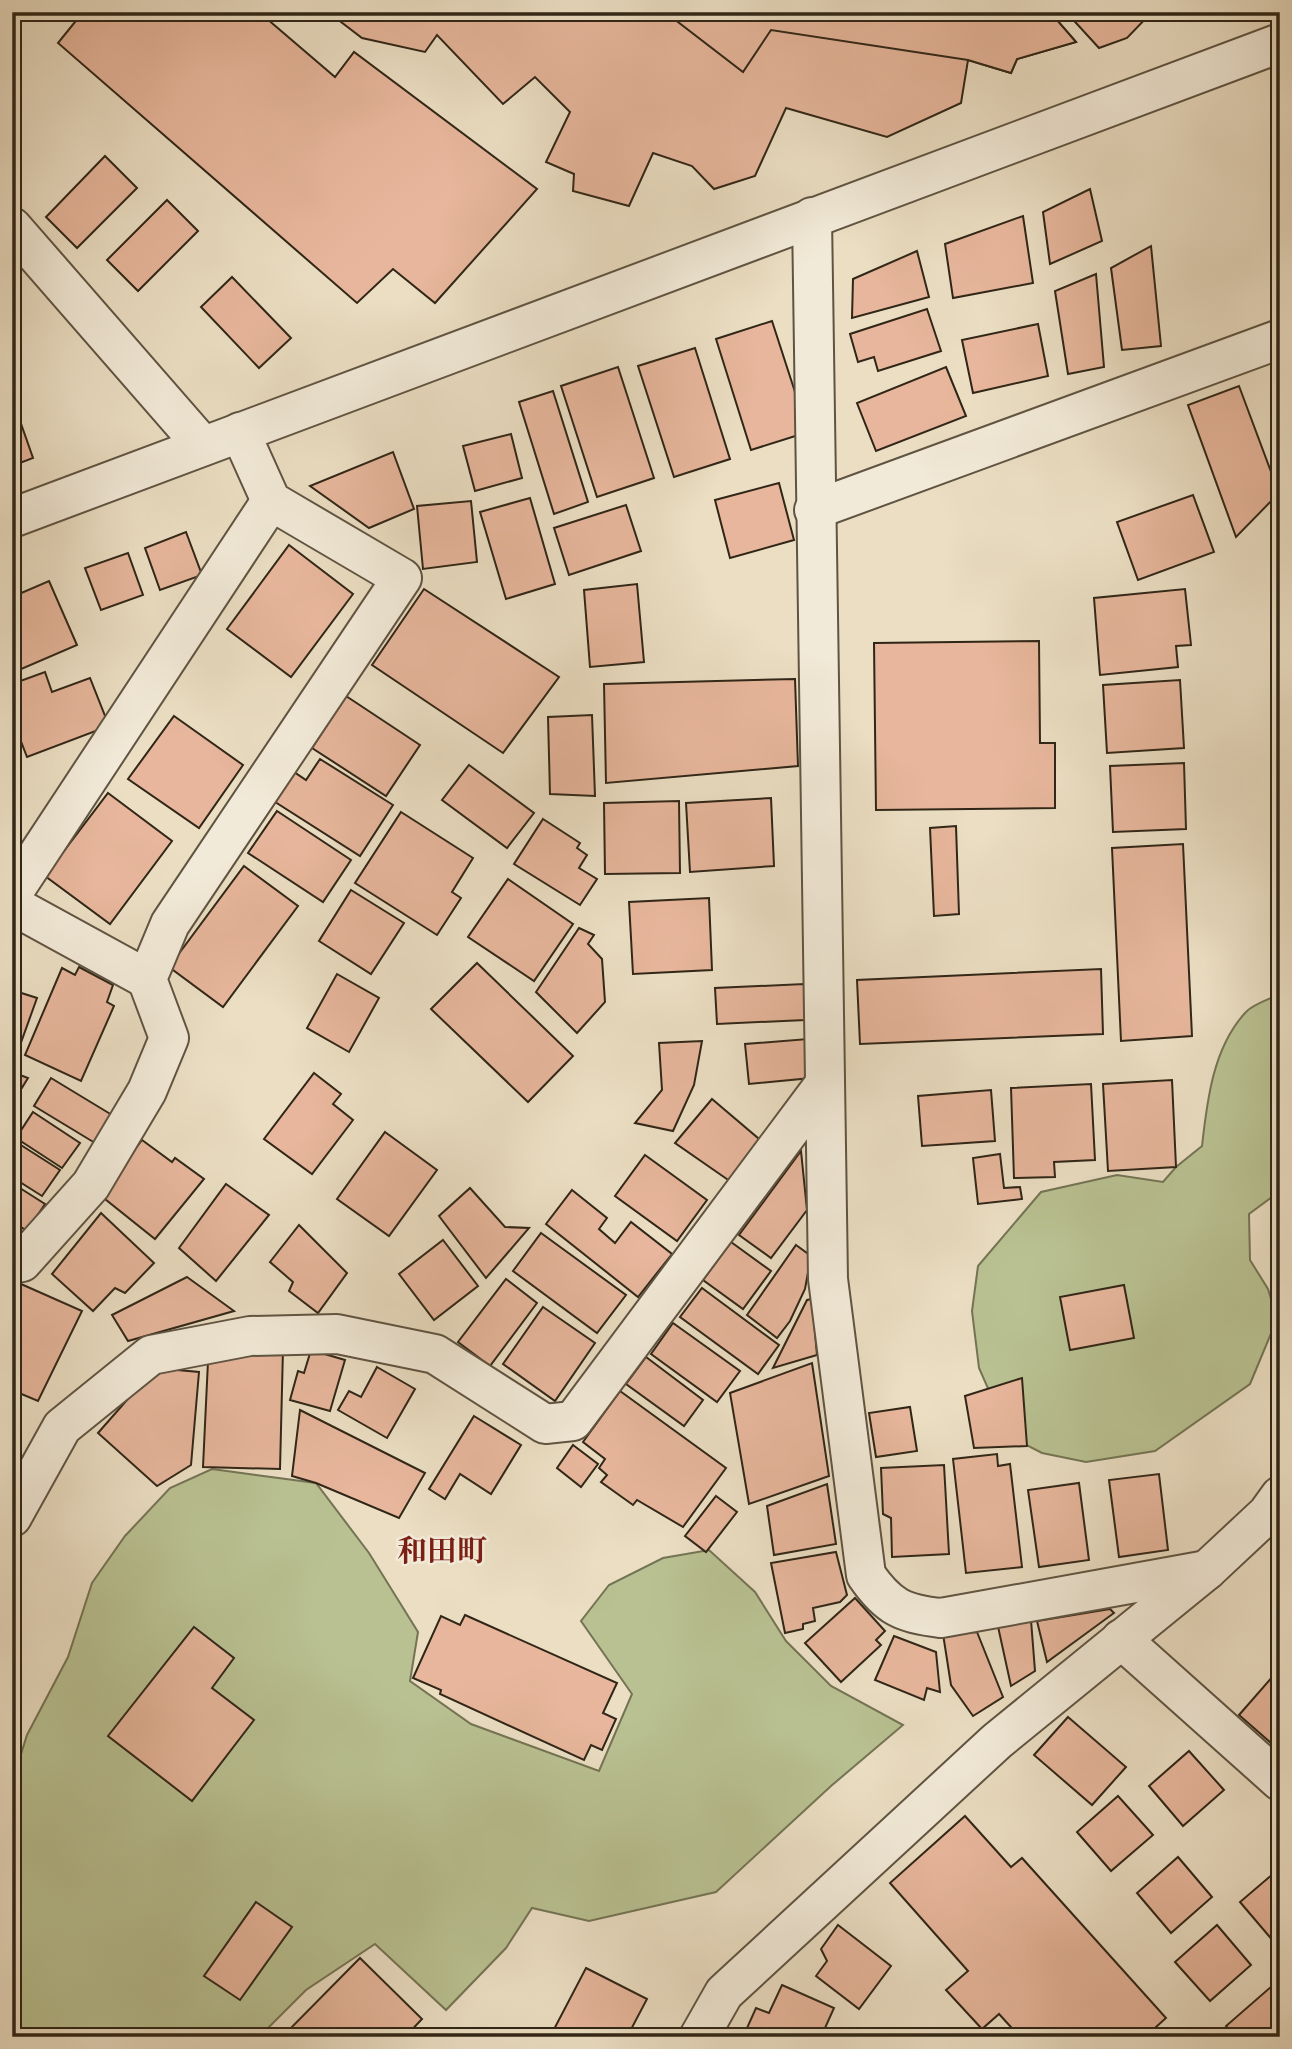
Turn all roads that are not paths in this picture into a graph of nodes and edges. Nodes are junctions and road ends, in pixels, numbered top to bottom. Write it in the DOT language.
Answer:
graph roads {
  1 [pos="1280,43"];
  2 [pos="812,217"];
  3 [pos="12,227"];
  4 [pos="1280,339"];
  5 [pos="240,432"];
  6 [pos="203,446"];
  7 [pos="271,502"];
  8 [pos="814,510"];
  9 [pos="12,518"];
  10 [pos="12,894"];
  11 [pos="12,905"];
  12 [pos="147,979"];
  13 [pos="823,1086"];
  14 [pos="12,1264"];
  15 [pos="1276,1511"];
  16 [pos="12,1517"];
  17 [pos="1207,1570"];
  18 [pos="1121,1639"];
  19 [pos="1280,1782"];
  20 [pos="699,2037"];
  1 -- 2 [label="street"];
  2 -- 5 [label="street"];
  2 -- 8 [label="street"];
  3 -- 6 [label="street"];
  4 -- 8 [label="street"];
  5 -- 6 [label="street"];
  5 -- 7 [label="street"];
  6 -- 9 [label="street"];
  7 -- 10 [label="street"];
  7 -- 12 [label="street"];
  8 -- 13 [label="street"];
  11 -- 12 [label="street"];
  12 -- 14 [label="street"];
  13 -- 16 [label="street"];
  13 -- 17 [label="street"];
  15 -- 17 [label="street"];
  17 -- 18 [label="street"];
  18 -- 19 [label="street"];
  18 -- 20 [label="street"];
}
